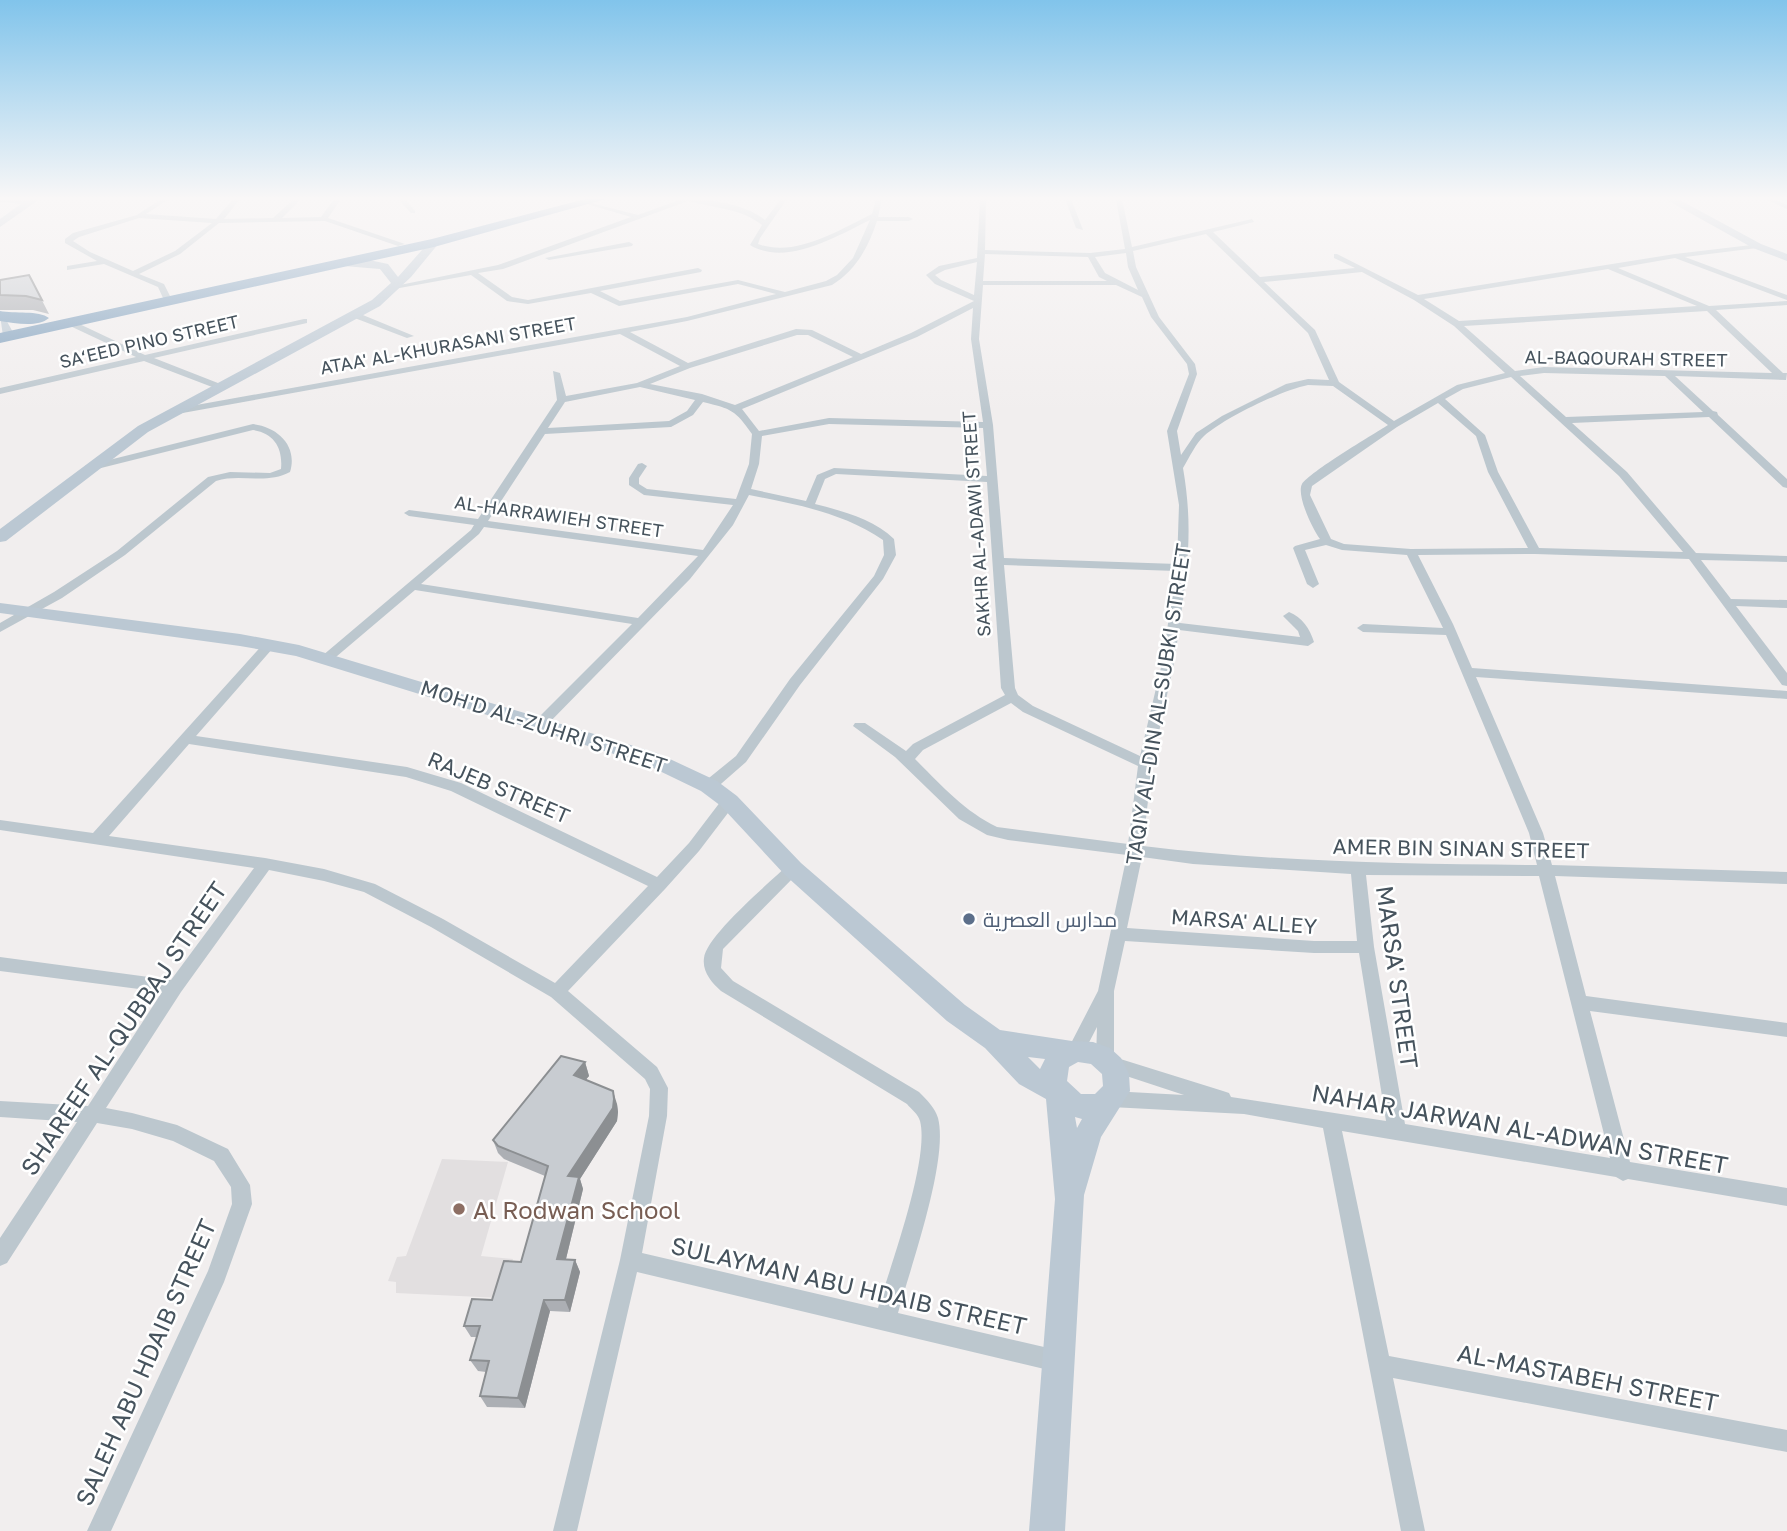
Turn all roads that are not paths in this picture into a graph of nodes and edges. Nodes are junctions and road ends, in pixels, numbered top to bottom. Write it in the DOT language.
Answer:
graph roads {
  1 [pos="127,270"];
  2 [pos="141,270"];
  3 [pos="281,270"];
  4 [pos="308,270"];
  5 [pos="388,270"];
  6 [pos="410,270"];
  7 [pos="487,270"];
  8 [pos="696,270"];
  9 [pos="847,270"];
  10 [pos="938,270"];
  11 [pos="981,270"];
  12 [pos="1098,270"];
  13 [pos="1134,270"];
  14 [pos="1246,270"];
  15 [pos="1359,270"];
  16 [pos="1363,270"];
  17 [pos="1588,270"];
  18 [pos="1617,270"];
  19 [pos="1711,270"];
  20 [pos="134,273"];
  21 [pos="474,274"];
  22 [pos="1256,281"];
  23 [pos="980,283"];
  24 [pos="1116,283"];
  25 [pos="396,286"];
  26 [pos="593,290"];
  27 [pos="785,294"];
  28 [pos="166,296"];
  29 [pos="1145,296"];
  30 [pos="1417,298"];
  31 [pos="978,300"];
  32 [pos="1787,301"];
  33 [pos="1710,309"];
  34 [pos="355,316"];
  35 [pos="71,320"];
  36 [pos="304,321"];
  37 [pos="1457,324"];
  38 [pos="2,329"];
  39 [pos="620,330"];
  40 [pos="410,335"];
  41 [pos="859,356"];
  42 [pos="145,358"];
  43 [pos="687,366"];
  44 [pos="556,373"];
  45 [pos="1512,373"];
  46 [pos="1667,373"];
  47 [pos="1785,377"];
  48 [pos="1335,383"];
  49 [pos="639,385"];
  50 [pos="220,387"];
  51 [pos="0,391"];
  52 [pos="702,397"];
  53 [pos="1439,398"];
  54 [pos="562,400"];
  55 [pos="735,408"];
  56 [pos="177,411"];
  57 [pos="1714,414"];
  58 [pos="1565,420"];
  59 [pos="988,425"];
  60 [pos="1394,425"];
  61 [pos="542,431"];
  62 [pos="757,434"];
  63 [pos="642,466"];
  64 [pos="1178,468"];
  65 [pos="88,469"];
  66 [pos="992,479"];
  67 [pos="1787,485"];
  68 [pos="743,497"];
  69 [pos="809,506"];
  70 [pos="409,513"];
  71 [pos="482,524"];
  72 [pos="1,535"];
  73 [pos="1327,541"];
  74 [pos="1535,551"];
  75 [pos="1411,552"];
  76 [pos="705,554"];
  77 [pos="1694,558"];
  78 [pos="1787,559"];
  79 [pos="1000,561"];
  80 [pos="1182,568"];
  81 [pos="1313,584"];
  82 [pos="414,586"];
  83 [pos="1726,602"];
  84 [pos="1787,604"];
  85 [pos="0,608"];
  86 [pos="28,611"];
  87 [pos="1289,616"];
  88 [pos="641,622"];
  89 [pos="1174,626"];
  90 [pos="0,628"];
  91 [pos="1363,628"];
  92 [pos="1450,632"];
  93 [pos="269,645"];
  94 [pos="326,659"];
  95 [pos="1468,672"];
  96 [pos="1787,682"];
  97 [pos="1787,695"];
  98 [pos="1012,696"];
  99 [pos="539,725"];
  100 [pos="860,726"];
  101 [pos="187,739"];
  102 [pos="906,759"];
  103 [pos="1145,764"];
  104 [pos="709,786"];
  105 [pos="729,801"];
  106 [pos="0,825"];
  107 [pos="97,839"];
  108 [pos="1135,852"];
  109 [pos="265,864"];
  110 [pos="793,869"];
  111 [pos="1358,869"];
  112 [pos="1548,871"];
  113 [pos="1787,878"];
  114 [pos="660,885"];
  115 [pos="1119,934"];
  116 [pos="1366,947"];
  117 [pos="0,964"];
  118 [pos="175,987"];
  119 [pos="1106,991"];
  120 [pos="557,992"];
  121 [pos="1579,1002"];
  122 [pos="1787,1030"];
  123 [pos="994,1040"];
  124 [pos="1073,1052"];
  125 [pos="1108,1061"];
  126 [pos="1058,1093"];
  127 [pos="1109,1101"];
  128 [pos="1244,1106"];
  129 [pos="0,1109"];
  130 [pos="90,1114"];
  131 [pos="1331,1122"];
  132 [pos="1397,1133"];
  133 [pos="1623,1172"];
  134 [pos="1787,1198"];
  135 [pos="1070,1199"];
  136 [pos="0,1256"];
  137 [pos="630,1260"];
  138 [pos="885,1321"];
  139 [pos="1057,1361"];
  140 [pos="1380,1365"];
  141 [pos="1787,1441"];
  142 [pos="99,1531"];
  143 [pos="565,1531"];
  144 [pos="1047,1531"];
  145 [pos="1413,1531"];
  1 -- 20 [label="street"];
  2 -- 20 [label="street"];
  3 -- 28 [label="highway"];
  4 -- 35 [label="highway"];
  5 -- 25 [label="street"];
  6 -- 25 [label="street"];
  7 -- 21 [label="street"];
  8 -- 26 [label="street"];
  9 -- 27 [label="street, ATAA' AL-KHURASANI STREET"];
  10 -- 31 [label="street"];
  11 -- 23 [label="street, SAKHR AL-ADAWI STREET"];
  12 -- 24 [label="street"];
  13 -- 29 [label="street"];
  14 -- 22 [label="street"];
  15 -- 22 [label="street"];
  16 -- 30 [label="street"];
  17 -- 30 [label="street"];
  18 -- 33 [label="street"];
  19 -- 32 [label="street"];
  20 -- 28 [label="street"];
  21 -- 25 [label="street"];
  21 -- 26 [label="street"];
  22 -- 48 [label="street"];
  23 -- 24 [label="street"];
  23 -- 31 [label="street, SAKHR AL-ADAWI STREET"];
  24 -- 29 [label="street"];
  25 -- 34 [label="street"];
  26 -- 27 [label="street"];
  27 -- 39 [label="street, ATAA' AL-KHURASANI STREET"];
  28 -- 35 [label="highway"];
  29 -- 64 [label="street, TAQIY AL-DIN AL-SUBKI STREET"];
  30 -- 37 [label="street"];
  31 -- 41 [label="street"];
  31 -- 59 [label="street, SAKHR AL-ADAWI STREET"];
  32 -- 33 [label="street"];
  33 -- 37 [label="street"];
  33 -- 47 [label="street"];
  34 -- 40 [label="street"];
  34 -- 50 [label="street"];
  35 -- 38 [label="highway"];
  35 -- 38 [label="highway"];
  35 -- 42 [label="street"];
  36 -- 42 [label="street, SA‘EED PINO STREET"];
  37 -- 45 [label="street"];
  39 -- 43 [label="street"];
  39 -- 56 [label="street, ATAA' AL-KHURASANI STREET"];
  41 -- 43 [label="street"];
  41 -- 55 [label="street"];
  42 -- 50 [label="street"];
  42 -- 51 [label="street, SA‘EED PINO STREET"];
  43 -- 49 [label="street"];
  44 -- 54 [label="street"];
  45 -- 46 [label="street, AL-BAQOURAH STREET"];
  45 -- 53 [label="street, AL-BAQOURAH STREET"];
  45 -- 58 [label="street"];
  46 -- 47 [label="street, AL-BAQOURAH STREET"];
  46 -- 57 [label="street"];
  48 -- 60 [label="street"];
  48 -- 64 [label="street"];
  49 -- 52 [label="street"];
  49 -- 54 [label="street"];
  50 -- 56 [label="street"];
  52 -- 55 [label="street"];
  52 -- 61 [label="street"];
  53 -- 60 [label="street, AL-BAQOURAH STREET"];
  53 -- 74 [label="street"];
  54 -- 61 [label="street"];
  55 -- 62 [label="street"];
  56 -- 65 [label="street"];
  57 -- 58 [label="street"];
  57 -- 67 [label="street"];
  58 -- 77 [label="street"];
  59 -- 62 [label="street"];
  59 -- 66 [label="street, SAKHR AL-ADAWI STREET"];
  60 -- 73 [label="street, AL-BAQOURAH STREET"];
  61 -- 71 [label="street"];
  62 -- 68 [label="street"];
  63 -- 68 [label="street"];
  64 -- 80 [label="street, TAQIY AL-DIN AL-SUBKI STREET"];
  65 -- 72 [label="street"];
  65 -- 86 [label="street"];
  66 -- 69 [label="street"];
  66 -- 79 [label="street, SAKHR AL-ADAWI STREET"];
  68 -- 69 [label="street"];
  68 -- 76 [label="street"];
  69 -- 104 [label="street"];
  70 -- 71 [label="street, AL-HARRAWIEH STREET"];
  71 -- 76 [label="street, AL-HARRAWIEH STREET"];
  71 -- 82 [label="street"];
  73 -- 75 [label="street"];
  73 -- 81 [label="street"];
  74 -- 75 [label="street"];
  74 -- 77 [label="street"];
  75 -- 92 [label="street"];
  76 -- 88 [label="street"];
  77 -- 78 [label="street"];
  77 -- 83 [label="street"];
  79 -- 80 [label="street"];
  79 -- 98 [label="street, SAKHR AL-ADAWI STREET"];
  80 -- 89 [label="street, TAQIY AL-DIN AL-SUBKI STREET"];
  82 -- 88 [label="street"];
  82 -- 94 [label="street"];
  83 -- 84 [label="street"];
  83 -- 96 [label="street"];
  85 -- 86 [label="street, MOH'D AL-ZUHRI STREET"];
  86 -- 90 [label="street"];
  86 -- 93 [label="street, MOH'D AL-ZUHRI STREET"];
  87 -- 89 [label="street"];
  88 -- 99 [label="street"];
  89 -- 103 [label="street, TAQIY AL-DIN AL-SUBKI STREET"];
  91 -- 92 [label="street"];
  92 -- 95 [label="street"];
  93 -- 94 [label="street, MOH'D AL-ZUHRI STREET"];
  93 -- 101 [label="street"];
  94 -- 99 [label="street, MOH'D AL-ZUHRI STREET"];
  95 -- 97 [label="street"];
  95 -- 112 [label="street"];
  98 -- 102 [label="street"];
  98 -- 103 [label="street"];
  99 -- 104 [label="street, MOH'D AL-ZUHRI STREET"];
  100 -- 102 [label="street, AMER BIN SINAN STREET"];
  101 -- 107 [label="street"];
  101 -- 114 [label="street, RAJEB STREET"];
  102 -- 108 [label="street, AMER BIN SINAN STREET"];
  103 -- 108 [label="street, TAQIY AL-DIN AL-SUBKI STREET"];
  104 -- 105 [label="street, MOH'D AL-ZUHRI STREET"];
  105 -- 110 [label="street, MOH'D AL-ZUHRI STREET"];
  105 -- 114 [label="street"];
  106 -- 107 [label="street"];
  107 -- 109 [label="street"];
  108 -- 111 [label="street, AMER BIN SINAN STREET"];
  108 -- 115 [label="street, TAQIY AL-DIN AL-SUBKI STREET"];
  109 -- 118 [label="street, SHAREEF AL-QUBBAJ STREET"];
  109 -- 120 [label="street"];
  110 -- 123 [label="street, MOH'D AL-ZUHRI STREET"];
  110 -- 138 [label="street"];
  111 -- 112 [label="street, AMER BIN SINAN STREET"];
  111 -- 116 [label="street, MARSA' STREET"];
  112 -- 113 [label="street, AMER BIN SINAN STREET"];
  112 -- 121 [label="street"];
  114 -- 120 [label="street"];
  115 -- 116 [label="street, MARSA' ALLEY"];
  115 -- 119 [label="street, TAQIY AL-DIN AL-SUBKI STREET"];
  116 -- 132 [label="street, MARSA' STREET"];
  117 -- 118 [label="street"];
  118 -- 130 [label="street, SHAREEF AL-QUBBAJ STREET"];
  119 -- 124 [label="street, TAQIY AL-DIN AL-SUBKI STREET"];
  119 -- 125 [label="street, TAQIY AL-DIN AL-SUBKI STREET"];
  120 -- 137 [label="street"];
  121 -- 122 [label="street"];
  121 -- 133 [label="street"];
  123 -- 124 [label="street, MOH'D AL-ZUHRI STREET"];
  123 -- 126 [label="street, MOH'D AL-ZUHRI STREET"];
  124 -- 125 [label="street"];
  124 -- 126 [label="street"];
  125 -- 127 [label="street"];
  125 -- 128 [label="street, NAHAR JARWAN AL-ADWAN STREET"];
  126 -- 127 [label="street"];
  126 -- 135 [label="street"];
  127 -- 128 [label="street, NAHAR JARWAN AL-ADWAN STREET"];
  127 -- 135 [label="street"];
  128 -- 131 [label="street, NAHAR JARWAN AL-ADWAN STREET"];
  129 -- 130 [label="street, SALEH ABU HDAIB STREET"];
  130 -- 136 [label="street, SHAREEF AL-QUBBAJ STREET"];
  130 -- 142 [label="street, SALEH ABU HDAIB STREET"];
  131 -- 132 [label="street, NAHAR JARWAN AL-ADWAN STREET"];
  131 -- 140 [label="street"];
  132 -- 133 [label="street, NAHAR JARWAN AL-ADWAN STREET"];
  133 -- 134 [label="street, NAHAR JARWAN AL-ADWAN STREET"];
  135 -- 139 [label="street"];
  137 -- 138 [label="street, SULAYMAN ABU HDAIB STREET"];
  137 -- 143 [label="street"];
  138 -- 139 [label="street, SULAYMAN ABU HDAIB STREET"];
  139 -- 144 [label="street"];
  140 -- 141 [label="street, AL-MASTABEH STREET"];
  140 -- 145 [label="street"];
}
